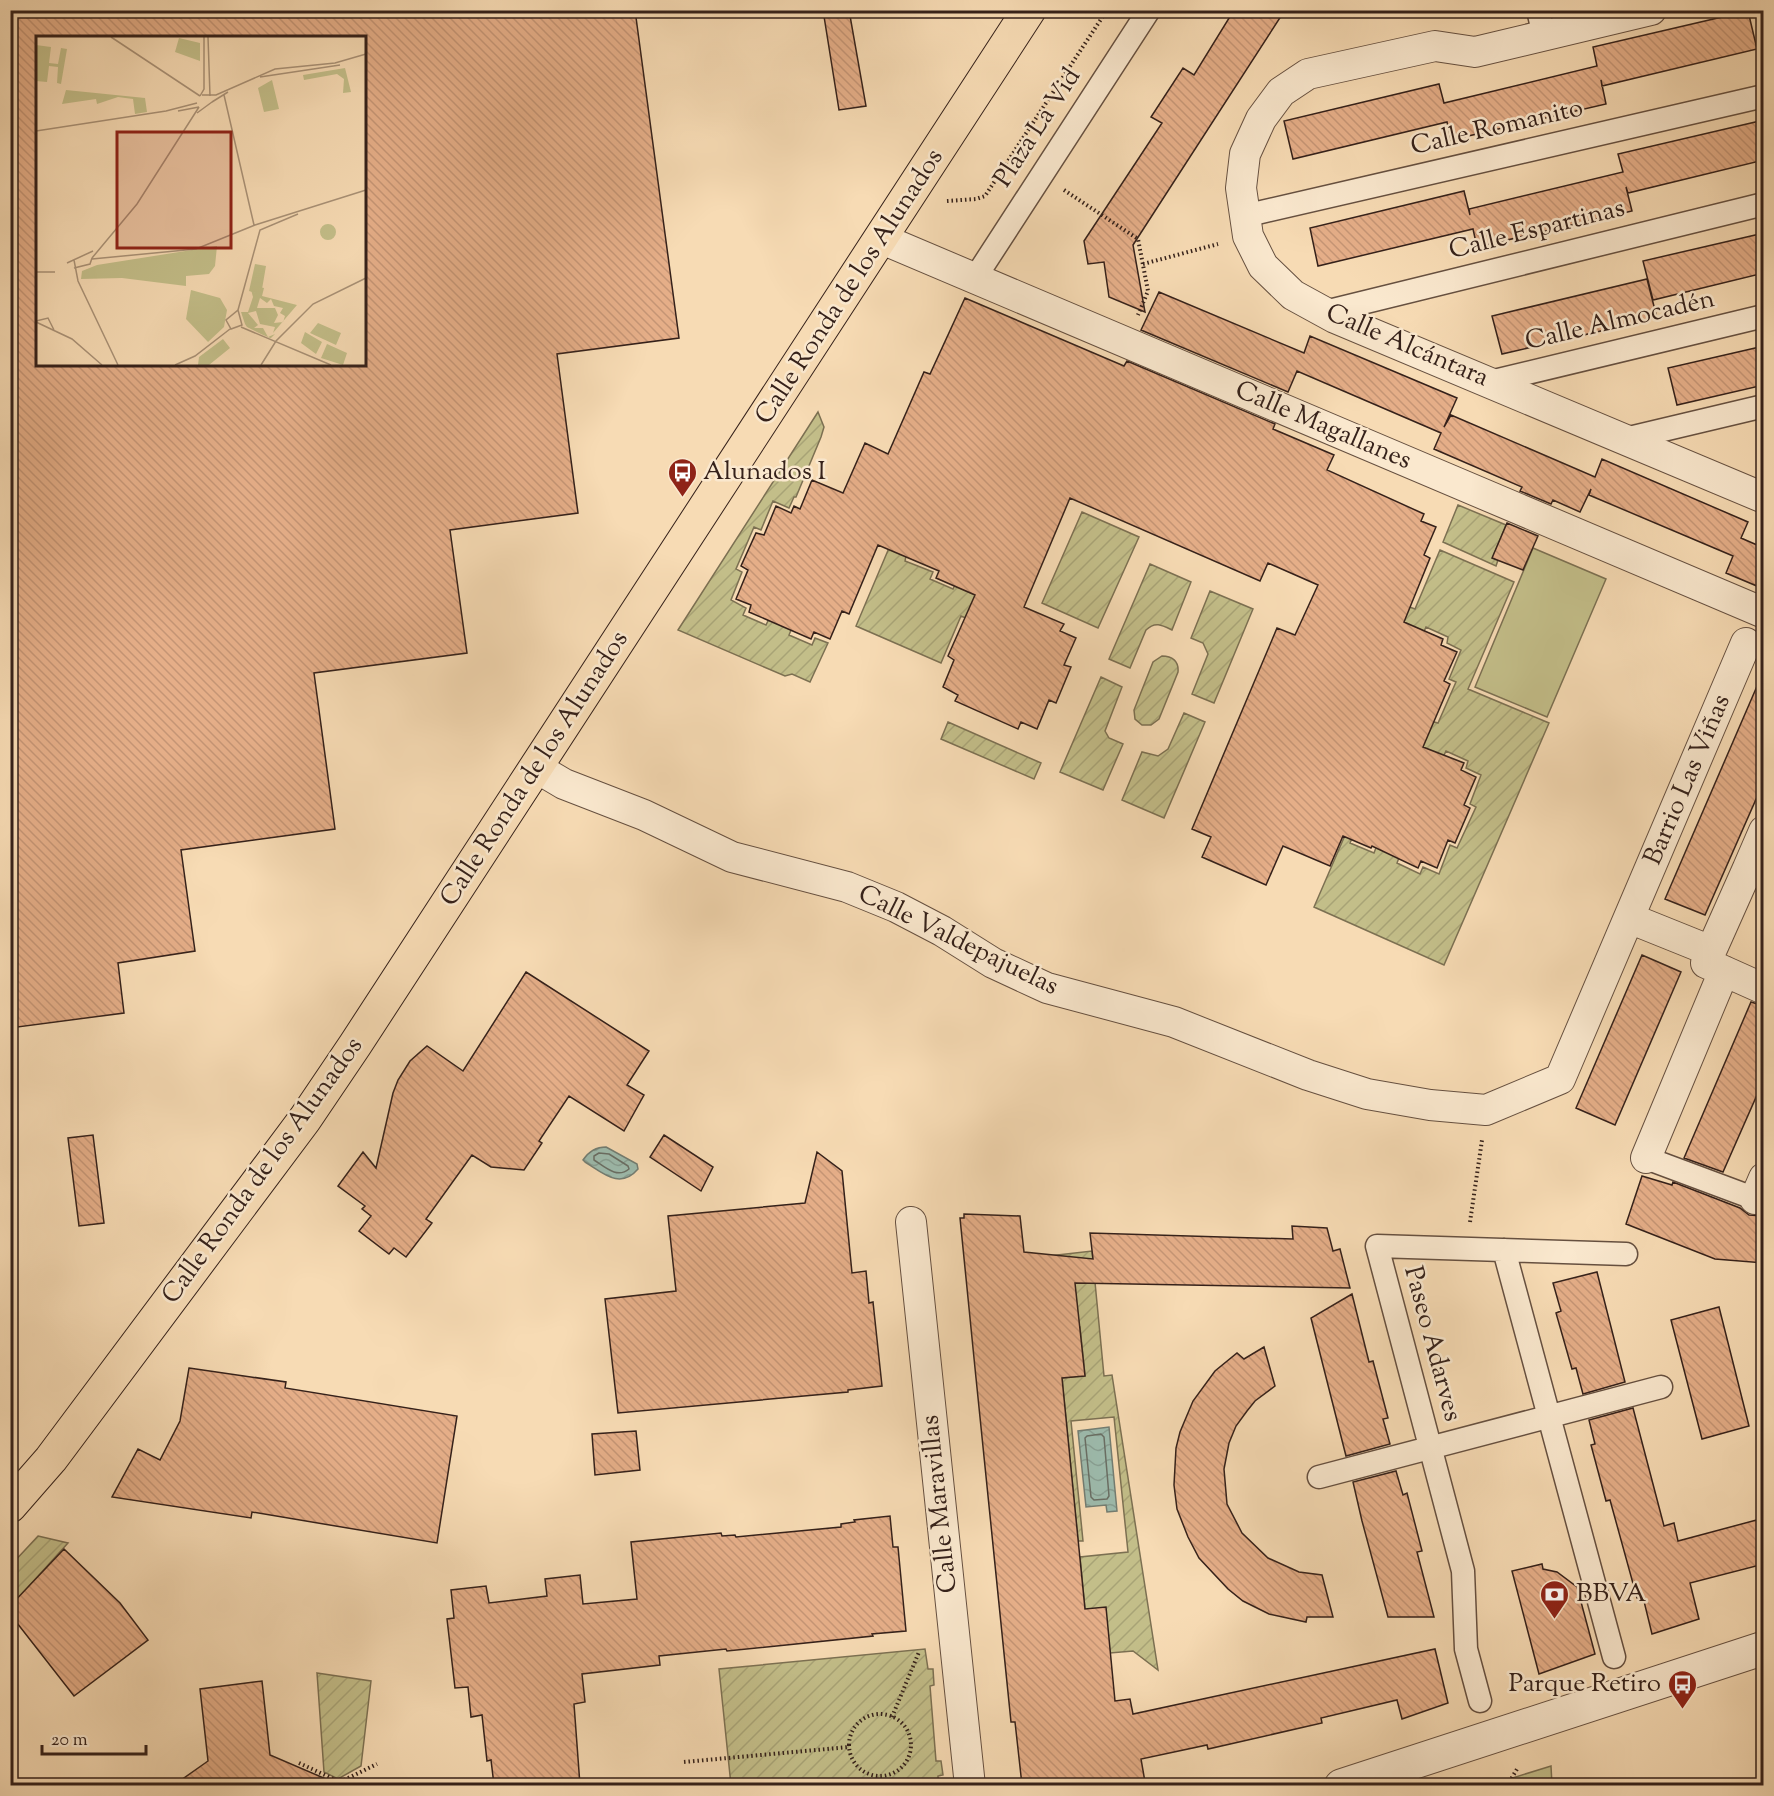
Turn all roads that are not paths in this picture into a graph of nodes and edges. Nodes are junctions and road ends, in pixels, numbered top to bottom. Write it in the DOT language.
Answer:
graph roads {
  1 [pos="1029,10"];
  2 [pos="1149,10"];
  3 [pos="1651,10"];
  4 [pos="1541,23"];
  5 [pos="1764,96"];
  6 [pos="1764,204"];
  7 [pos="1246,226"];
  8 [pos="882,239"];
  9 [pos="975,278"];
  10 [pos="1325,312"];
  11 [pos="1764,316"];
  12 [pos="1490,382"];
  13 [pos="1764,406"];
  14 [pos="1625,439"];
  15 [pos="1764,498"];
  16 [pos="1764,613"];
  17 [pos="1746,643"];
  18 [pos="537,768"];
  19 [pos="1764,831"];
  20 [pos="1756,872"];
  21 [pos="1629,918"];
  22 [pos="1717,961"];
  23 [pos="1764,988"];
  24 [pos="1560,1079"];
  25 [pos="1646,1158"];
  26 [pos="1761,1193"];
  27 [pos="911,1222"];
  28 [pos="1503,1250"];
  29 [pos="1626,1254"];
  30 [pos="1661,1387"];
  31 [pos="1549,1416"];
  32 [pos="1430,1448"];
  33 [pos="1319,1477"];
  34 [pos="10,1506"];
  35 [pos="1764,1648"];
  36 [pos="1614,1657"];
  37 [pos="1480,1701"];
  38 [pos="970,1785"];
  39 [pos="1341,1785"];
  1 -- 8 [label="main road, Calle Ronda de los Alunados"];
  2 -- 9 [label="street, Plaza La Vid"];
  3 -- 4 [label="street"];
  4 -- 7 [label="street, Calle Alcántara"];
  5 -- 7 [label="street, Calle Romanito"];
  6 -- 10 [label="street, Calle Espartinas"];
  7 -- 10 [label="street, Calle Alcántara"];
  8 -- 9 [label="street, Calle Magallanes"];
  8 -- 18 [label="main road, Calle Ronda de los Alunados"];
  9 -- 16 [label="street, Calle Magallanes"];
  10 -- 12 [label="street, Calle Alcántara"];
  11 -- 12 [label="street, Calle Almocadén"];
  12 -- 14 [label="street, Calle Alcántara"];
  13 -- 14 [label="street"];
  14 -- 15 [label="street, Calle Alcántara"];
  17 -- 21 [label="street, Barrio Las Viñas"];
  18 -- 24 [label="street, Calle Valdepajuelas"];
  18 -- 34 [label="main road, Calle Ronda de los Alunados"];
  19 -- 20 [label="street"];
  20 -- 22 [label="street"];
  21 -- 22 [label="street"];
  21 -- 24 [label="street, Barrio Las Viñas"];
  22 -- 23 [label="street"];
  22 -- 25 [label="street"];
  25 -- 26 [label="street"];
  27 -- 38 [label="street, Calle Maravillas"];
  28 -- 29 [label="street, Paseo Adarves"];
  28 -- 31 [label="street"];
  28 -- 32 [label="street, Paseo Adarves"];
  30 -- 31 [label="street"];
  31 -- 32 [label="street"];
  31 -- 36 [label="street"];
  32 -- 33 [label="street"];
  32 -- 37 [label="street, Paseo Adarves"];
  35 -- 39 [label="street"];
}
